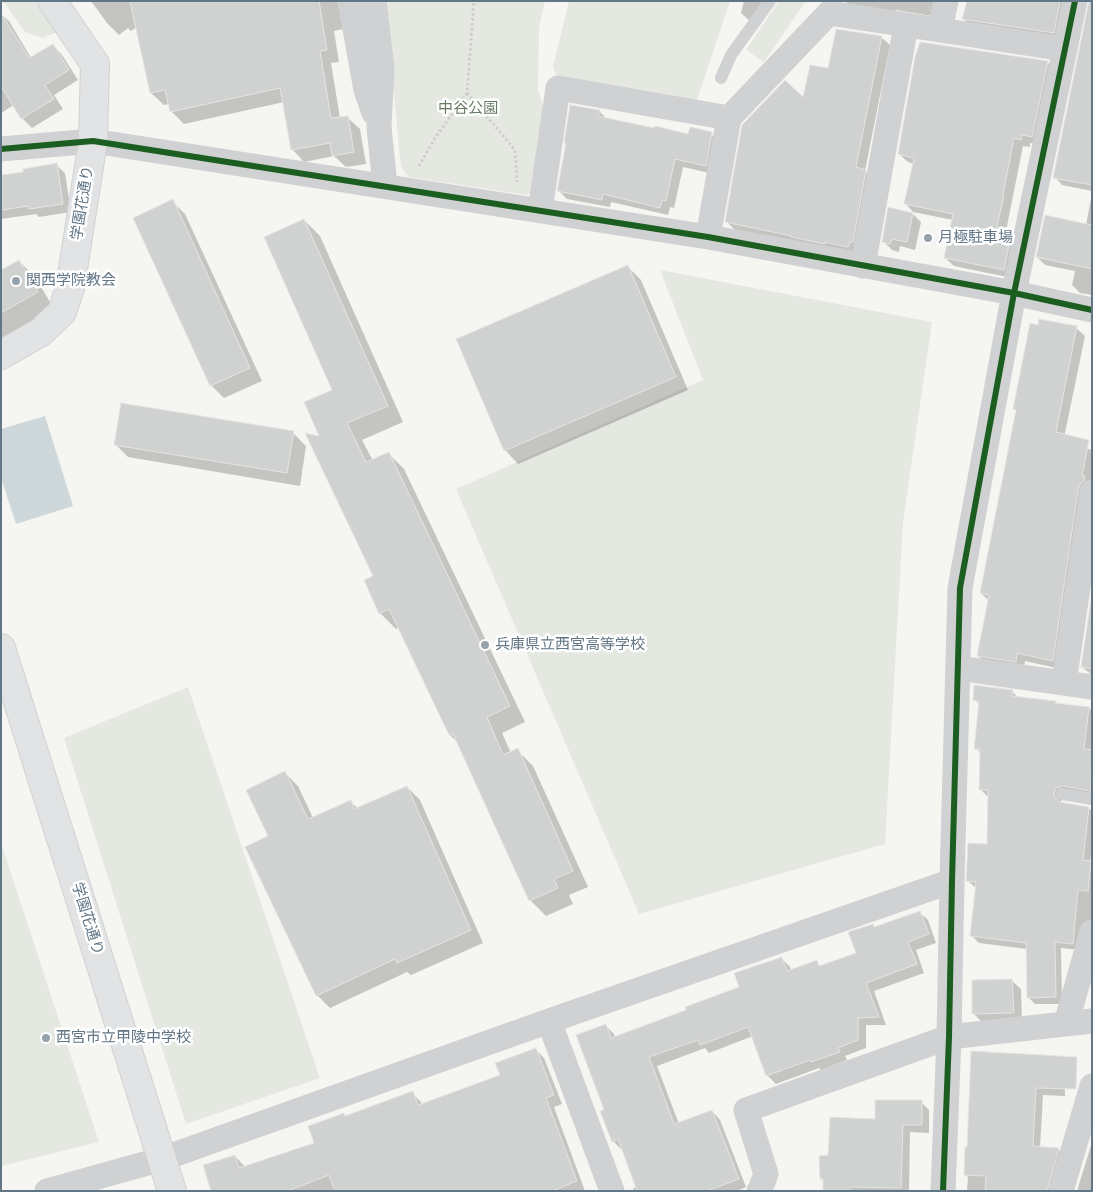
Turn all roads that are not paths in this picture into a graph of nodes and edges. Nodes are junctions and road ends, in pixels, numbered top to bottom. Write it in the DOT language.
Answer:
graph roads {
  1 [pos="52,1"];
  2 [pos="350,1"];
  3 [pos="374,1"];
  4 [pos="770,1"];
  5 [pos="946,1"];
  6 [pos="1075,1"];
  7 [pos="906,25"];
  8 [pos="940,30"];
  9 [pos="1064,50"];
  10 [pos="721,78"];
  11 [pos="729,118"];
  12 [pos="379,127"];
  13 [pos="93,141"];
  14 [pos="1,149"];
  15 [pos="395,188"];
  16 [pos="540,211"];
  17 [pos="708,237"];
  18 [pos="863,266"];
  19 [pos="1014,293"];
  20 [pos="1092,310"];
  21 [pos="1,355"];
  22 [pos="1092,492"];
  23 [pos="1,648"];
  24 [pos="958,668"];
  25 [pos="1064,683"];
  26 [pos="1092,687"];
  27 [pos="1062,794"];
  28 [pos="1092,799"];
  29 [pos="952,881"];
  30 [pos="1092,932"];
  31 [pos="549,1020"];
  32 [pos="1092,1021"];
  33 [pos="1066,1024"];
  34 [pos="949,1037"];
  35 [pos="1092,1086"];
  36 [pos="162,1159"];
  37 [pos="47,1191"];
  38 [pos="172,1191"];
  39 [pos="612,1191"];
  40 [pos="759,1191"];
  41 [pos="943,1191"];
  42 [pos="1061,1191"];
  1 -- 13 [label="street, 学園花通り"];
  2 -- 12 [label="street"];
  3 -- 12 [label="street"];
  4 -- 10 [label="lane"];
  5 -- 8 [label="street"];
  6 -- 9 [label="street"];
  7 -- 8 [label="street"];
  7 -- 11 [label="street"];
  7 -- 18 [label="street"];
  8 -- 9 [label="street"];
  9 -- 19 [label="street"];
  11 -- 16 [label="street"];
  11 -- 17 [label="street"];
  12 -- 15 [label="street"];
  13 -- 14 [label="street"];
  13 -- 15 [label="street"];
  13 -- 21 [label="street, 学園花通り"];
  15 -- 16 [label="street"];
  16 -- 17 [label="street"];
  17 -- 18 [label="street"];
  18 -- 19 [label="street"];
  19 -- 20 [label="street"];
  19 -- 24 [label="street"];
  22 -- 25 [label="street"];
  23 -- 36 [label="street, 学園花通り"];
  24 -- 25 [label="street"];
  24 -- 29 [label="street"];
  25 -- 26 [label="street"];
  27 -- 28 [label="lane"];
  29 -- 31 [label="street"];
  29 -- 34 [label="street"];
  30 -- 33 [label="street"];
  31 -- 36 [label="street"];
  31 -- 39 [label="street"];
  32 -- 33 [label="street"];
  33 -- 34 [label="street"];
  34 -- 40 [label="street"];
  34 -- 41 [label="street"];
  35 -- 42 [label="street"];
  36 -- 37 [label="street"];
  36 -- 38 [label="street, 学園花通り"];
}
